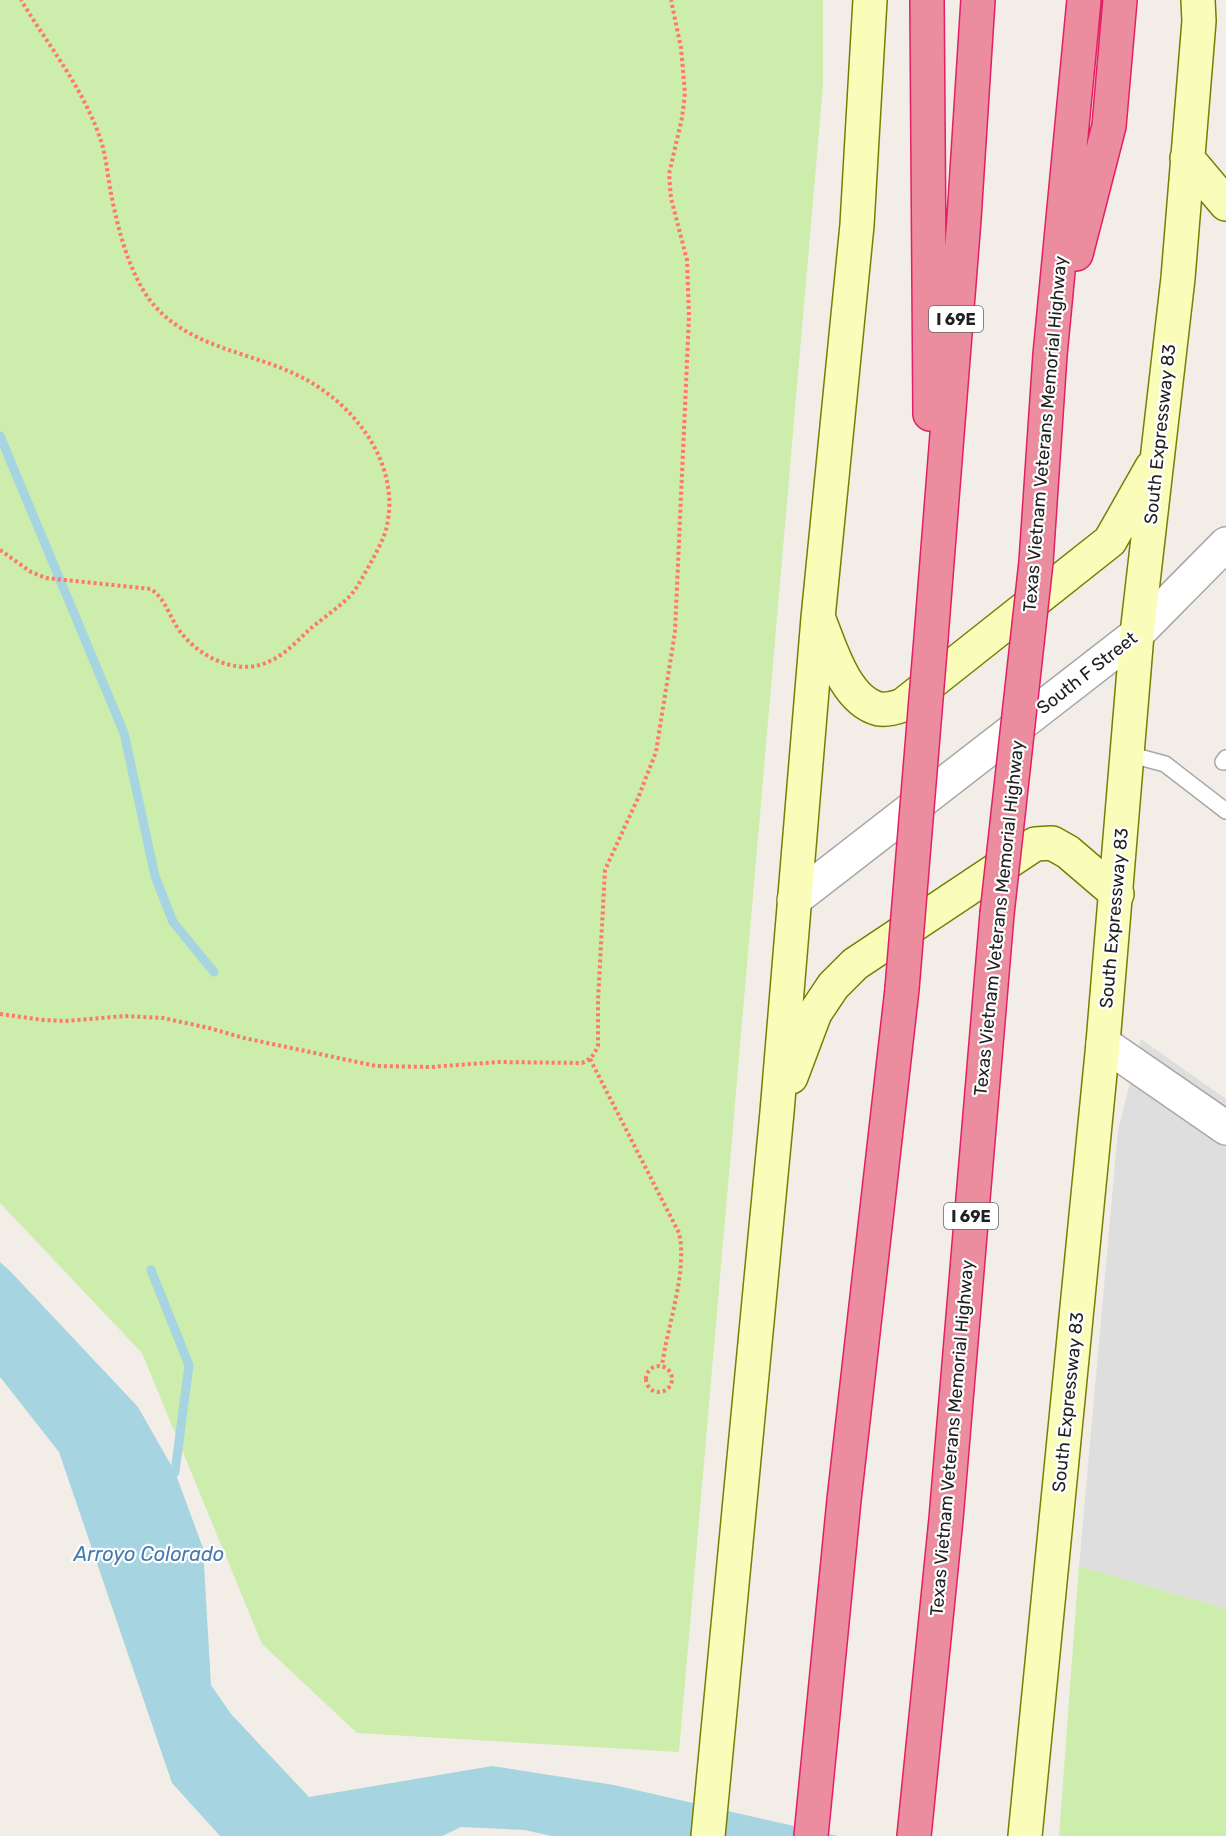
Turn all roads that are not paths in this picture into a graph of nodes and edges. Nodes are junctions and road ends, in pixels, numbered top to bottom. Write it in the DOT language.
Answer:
graph roads {
  1 [pos="870,0"];
  2 [pos="927,0"];
  3 [pos="978,0"];
  4 [pos="1084,0"];
  5 [pos="1120,0"];
  6 [pos="1198,0"];
  7 [pos="1187,158"];
  8 [pos="1226,204"];
  9 [pos="1050,355"];
  10 [pos="1158,457"];
  11 [pos="1226,544"];
  12 [pos="818,618"];
  13 [pos="1137,634"];
  14 [pos="931,638"];
  15 [pos="1128,754"];
  16 [pos="1226,811"];
  17 [pos="1117,894"];
  18 [pos="794,900"];
  19 [pos="1103,1043"];
  20 [pos="777,1112"];
  21 [pos="1226,1128"];
  22 [pos="708,1836"];
  23 [pos="811,1836"];
  24 [pos="914,1836"];
  25 [pos="1025,1836"];
  1 -- 12 [label="main road"];
  2 -- 14 [label="highway"];
  3 -- 14 [label="highway, I 69E"];
  4 -- 9 [label="highway, Texas Vietnam Veterans Memorial Highway / I 69E"];
  5 -- 9 [label="highway"];
  6 -- 7 [label="main road, South Expressway 83"];
  7 -- 8 [label="main road"];
  7 -- 10 [label="main road, South Expressway 83"];
  9 -- 24 [label="highway, Texas Vietnam Veterans Memorial Highway / I 69E, bridge"];
  10 -- 12 [label="main road"];
  10 -- 13 [label="main road, South Expressway 83"];
  11 -- 13 [label="street, South F Street"];
  12 -- 18 [label="main road"];
  13 -- 15 [label="main road, South Expressway 83"];
  13 -- 18 [label="street, South F Street"];
  14 -- 23 [label="highway, I 69E, bridge"];
  15 -- 16 [label="lane"];
  15 -- 17 [label="main road, South Expressway 83"];
  17 -- 19 [label="main road, South Expressway 83"];
  17 -- 20 [label="main road"];
  18 -- 20 [label="main road"];
  19 -- 21 [label="street"];
  19 -- 25 [label="main road, South Expressway 83"];
  20 -- 22 [label="main road"];
}
